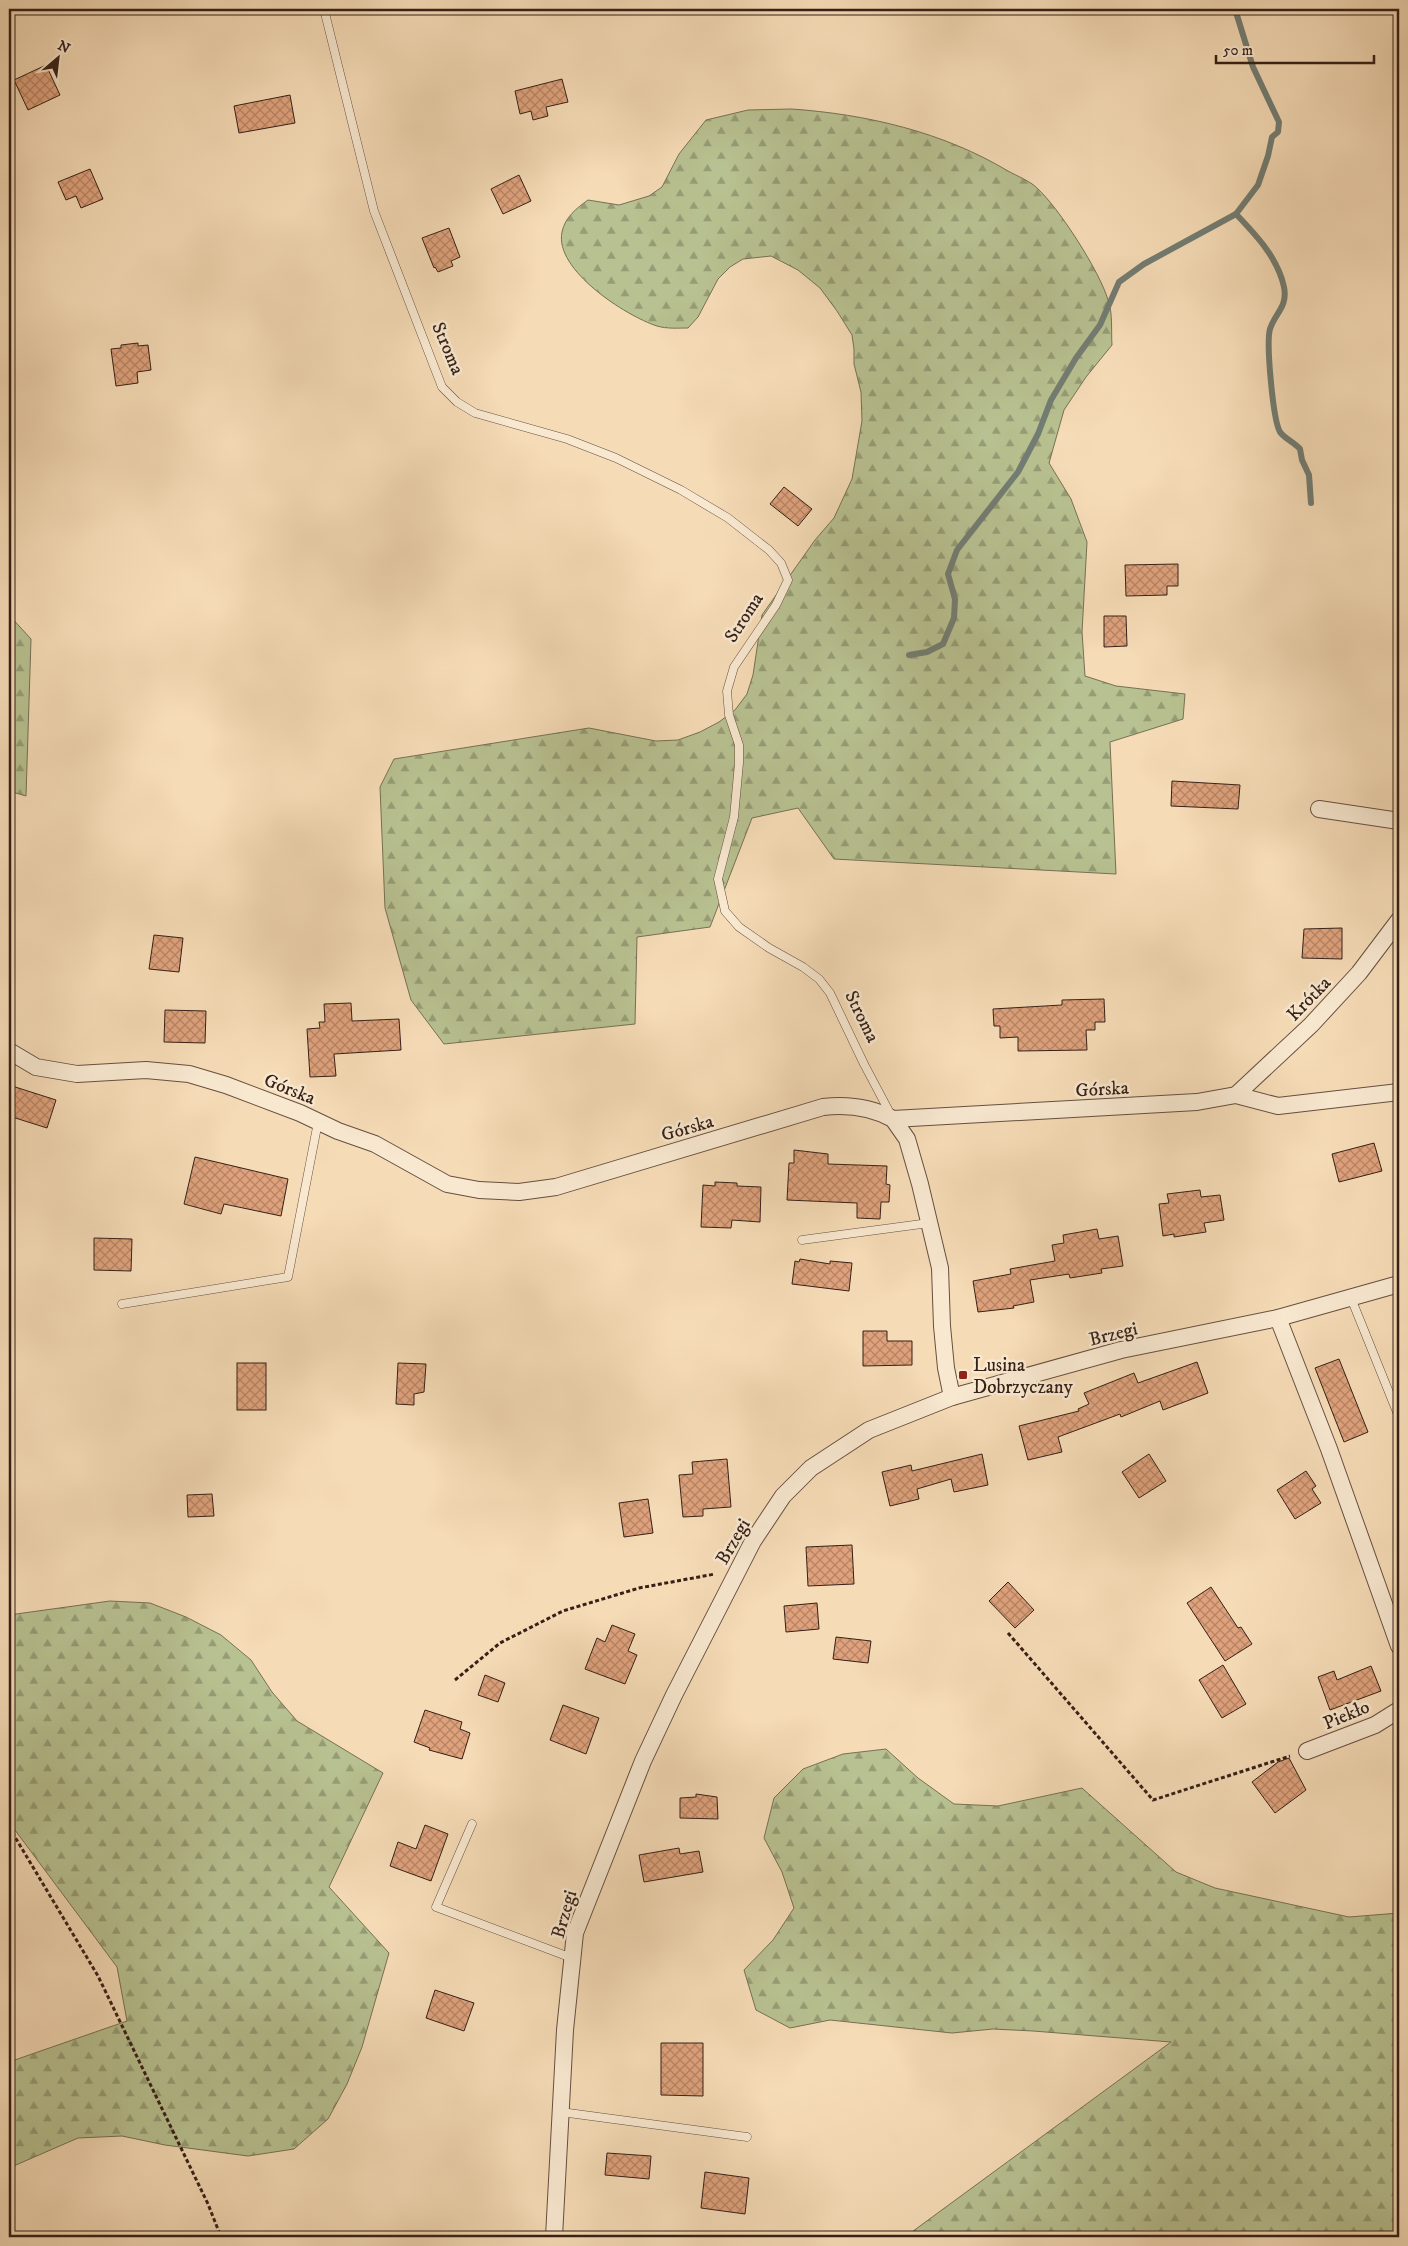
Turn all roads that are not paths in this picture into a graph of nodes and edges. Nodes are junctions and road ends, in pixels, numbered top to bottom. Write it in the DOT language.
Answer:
graph roads {
  1 [pos="324,9"];
  2 [pos="1319,809"];
  3 [pos="1399,821"];
  4 [pos="1399,920"];
  5 [pos="9,1052"];
  6 [pos="1399,1092"];
  7 [pos="1236,1095"];
  8 [pos="893,1119"];
  9 [pos="318,1122"];
  10 [pos="929,1222"];
  11 [pos="802,1240"];
  12 [pos="1399,1284"];
  13 [pos="1351,1298"];
  14 [pos="122,1304"];
  15 [pos="1278,1318"];
  16 [pos="952,1397"];
  17 [pos="1399,1418"];
  18 [pos="1399,1646"];
  19 [pos="1399,1710"];
  20 [pos="1307,1751"];
  21 [pos="472,1824"];
  22 [pos="572,1958"];
  23 [pos="561,2112"];
  24 [pos="747,2136"];
  25 [pos="554,2237"];
  1 -- 8 [label="lane, Stroma"];
  2 -- 3 [label="street"];
  4 -- 7 [label="street, Krótka"];
  5 -- 9 [label="street, Górska"];
  6 -- 7 [label="street, Górska"];
  7 -- 8 [label="street, Górska"];
  8 -- 9 [label="street, Górska"];
  8 -- 10 [label="street, Stroma"];
  9 -- 14 [label="lane"];
  10 -- 11 [label="lane"];
  10 -- 16 [label="street, Stroma"];
  12 -- 13 [label="street, Brzegi"];
  13 -- 15 [label="street, Brzegi"];
  13 -- 17 [label="lane"];
  15 -- 16 [label="street, Brzegi"];
  15 -- 18 [label="street"];
  16 -- 22 [label="street, Brzegi"];
  19 -- 20 [label="street, Piekło"];
  21 -- 22 [label="lane"];
  22 -- 23 [label="street, Brzegi"];
  23 -- 24 [label="lane"];
  23 -- 25 [label="street, Brzegi"];
}
